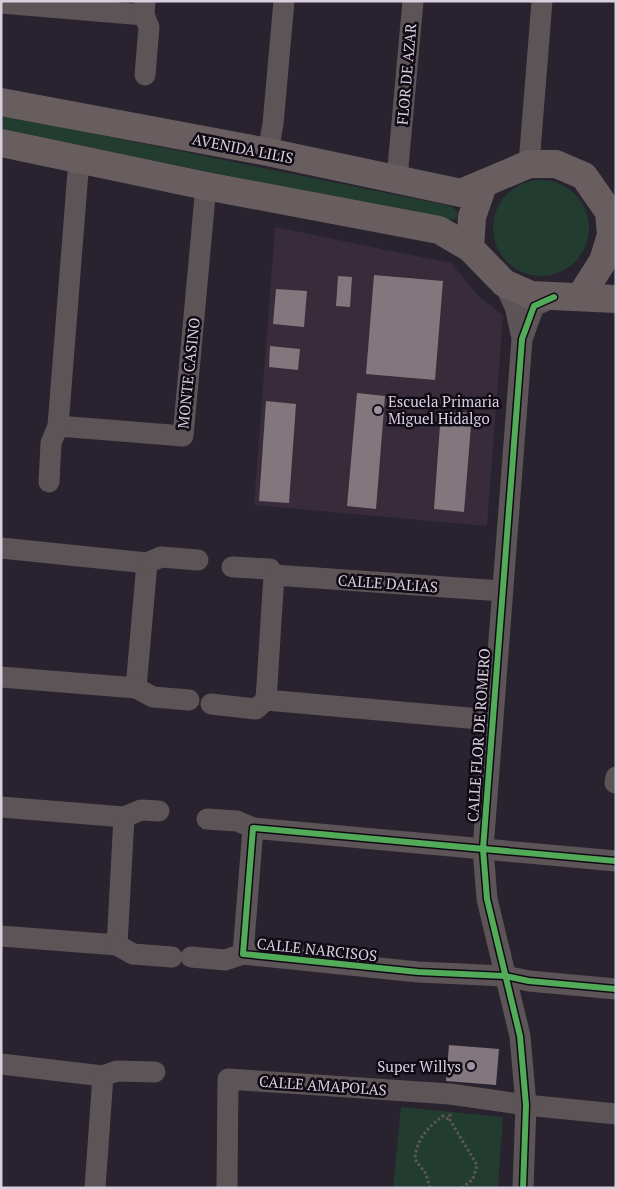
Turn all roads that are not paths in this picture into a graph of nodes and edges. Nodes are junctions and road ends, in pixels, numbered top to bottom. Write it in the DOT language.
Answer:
graph roads {
  1 [pos="284,1"];
  2 [pos="413,1"];
  3 [pos="542,1"];
  4 [pos="1,3"];
  5 [pos="145,8"];
  6 [pos="145,75"];
  7 [pos="1,102"];
  8 [pos="1,143"];
  9 [pos="268,152"];
  10 [pos="80,159"];
  11 [pos="529,164"];
  12 [pos="397,178"];
  13 [pos="483,185"];
  14 [pos="206,186"];
  15 [pos="612,213"];
  16 [pos="470,248"];
  17 [pos="504,283"];
  18 [pos="567,297"];
  19 [pos="616,300"];
  20 [pos="522,338"];
  21 [pos="58,426"];
  22 [pos="49,482"];
  23 [pos="1,548"];
  24 [pos="198,560"];
  25 [pos="147,563"];
  26 [pos="232,567"];
  27 [pos="274,575"];
  28 [pos="502,591"];
  29 [pos="1,677"];
  30 [pos="136,688"];
  31 [pos="189,700"];
  32 [pos="266,700"];
  33 [pos="211,704"];
  34 [pos="491,720"];
  35 [pos="616,777"];
  36 [pos="615,783"];
  37 [pos="1,807"];
  38 [pos="159,811"];
  39 [pos="124,817"];
  40 [pos="207,819"];
  41 [pos="253,828"];
  42 [pos="482,849"];
  43 [pos="616,861"];
  44 [pos="1,936"];
  45 [pos="117,945"];
  46 [pos="242,954"];
  47 [pos="505,976"];
  48 [pos="616,989"];
  49 [pos="1,1064"];
  50 [pos="155,1072"];
  51 [pos="103,1076"];
  52 [pos="526,1105"];
  53 [pos="616,1114"];
  54 [pos="95,1188"];
  55 [pos="227,1188"];
  56 [pos="523,1188"];
  1 -- 9 [label="street"];
  2 -- 12 [label="street, FLOR DE AZAR"];
  3 -- 11 [label="street"];
  4 -- 5 [label="street"];
  5 -- 6 [label="street"];
  7 -- 9 [label="main road, AVENIDA LILIS"];
  8 -- 10 [label="main road"];
  9 -- 12 [label="main road, AVENIDA LILIS"];
  10 -- 14 [label="main road"];
  10 -- 21 [label="street"];
  11 -- 13 [label="main road"];
  11 -- 15 [label="main road"];
  12 -- 13 [label="main road, AVENIDA LILIS"];
  13 -- 16 [label="main road"];
  14 -- 16 [label="main road"];
  14 -- 21 [label="street, MONTE CASINO"];
  15 -- 18 [label="main road"];
  16 -- 17 [label="main road"];
  17 -- 18 [label="main road"];
  17 -- 20 [label="street, CALLE FLOR DE ROMERO"];
  18 -- 19 [label="main road"];
  18 -- 20 [label="street, CALLE FLOR DE ROMERO"];
  20 -- 28 [label="street, CALLE FLOR DE ROMERO"];
  21 -- 22 [label="street"];
  23 -- 25 [label="street"];
  24 -- 25 [label="street"];
  25 -- 30 [label="street"];
  26 -- 27 [label="street, CALLE DALIAS"];
  27 -- 28 [label="street, CALLE DALIAS"];
  27 -- 32 [label="street"];
  28 -- 34 [label="street, CALLE FLOR DE ROMERO"];
  29 -- 30 [label="street"];
  30 -- 31 [label="street"];
  32 -- 33 [label="street"];
  32 -- 34 [label="street"];
  34 -- 42 [label="street, CALLE FLOR DE ROMERO"];
  35 -- 36 [label="street"];
  37 -- 39 [label="street"];
  38 -- 39 [label="street"];
  39 -- 45 [label="street"];
  40 -- 41 [label="street"];
  41 -- 42 [label="street"];
  41 -- 46 [label="street, CALLE NARCISOS"];
  42 -- 43 [label="street"];
  42 -- 47 [label="street, CALLE FLOR DE ROMERO"];
  44 -- 45 [label="street, CALLE NARCISOS"];
  45 -- 46 [label="street, CALLE NARCISOS"];
  46 -- 47 [label="street, CALLE NARCISOS"];
  47 -- 48 [label="street, CALLE NARCISOS"];
  47 -- 52 [label="street, CALLE FLOR DE ROMERO"];
  49 -- 51 [label="street"];
  50 -- 51 [label="street"];
  51 -- 54 [label="street"];
  52 -- 53 [label="street, CALLE AMAPOLAS"];
  52 -- 55 [label="street, CALLE AMAPOLAS"];
  52 -- 56 [label="street, CALLE FLOR DE ROMERO"];
}
